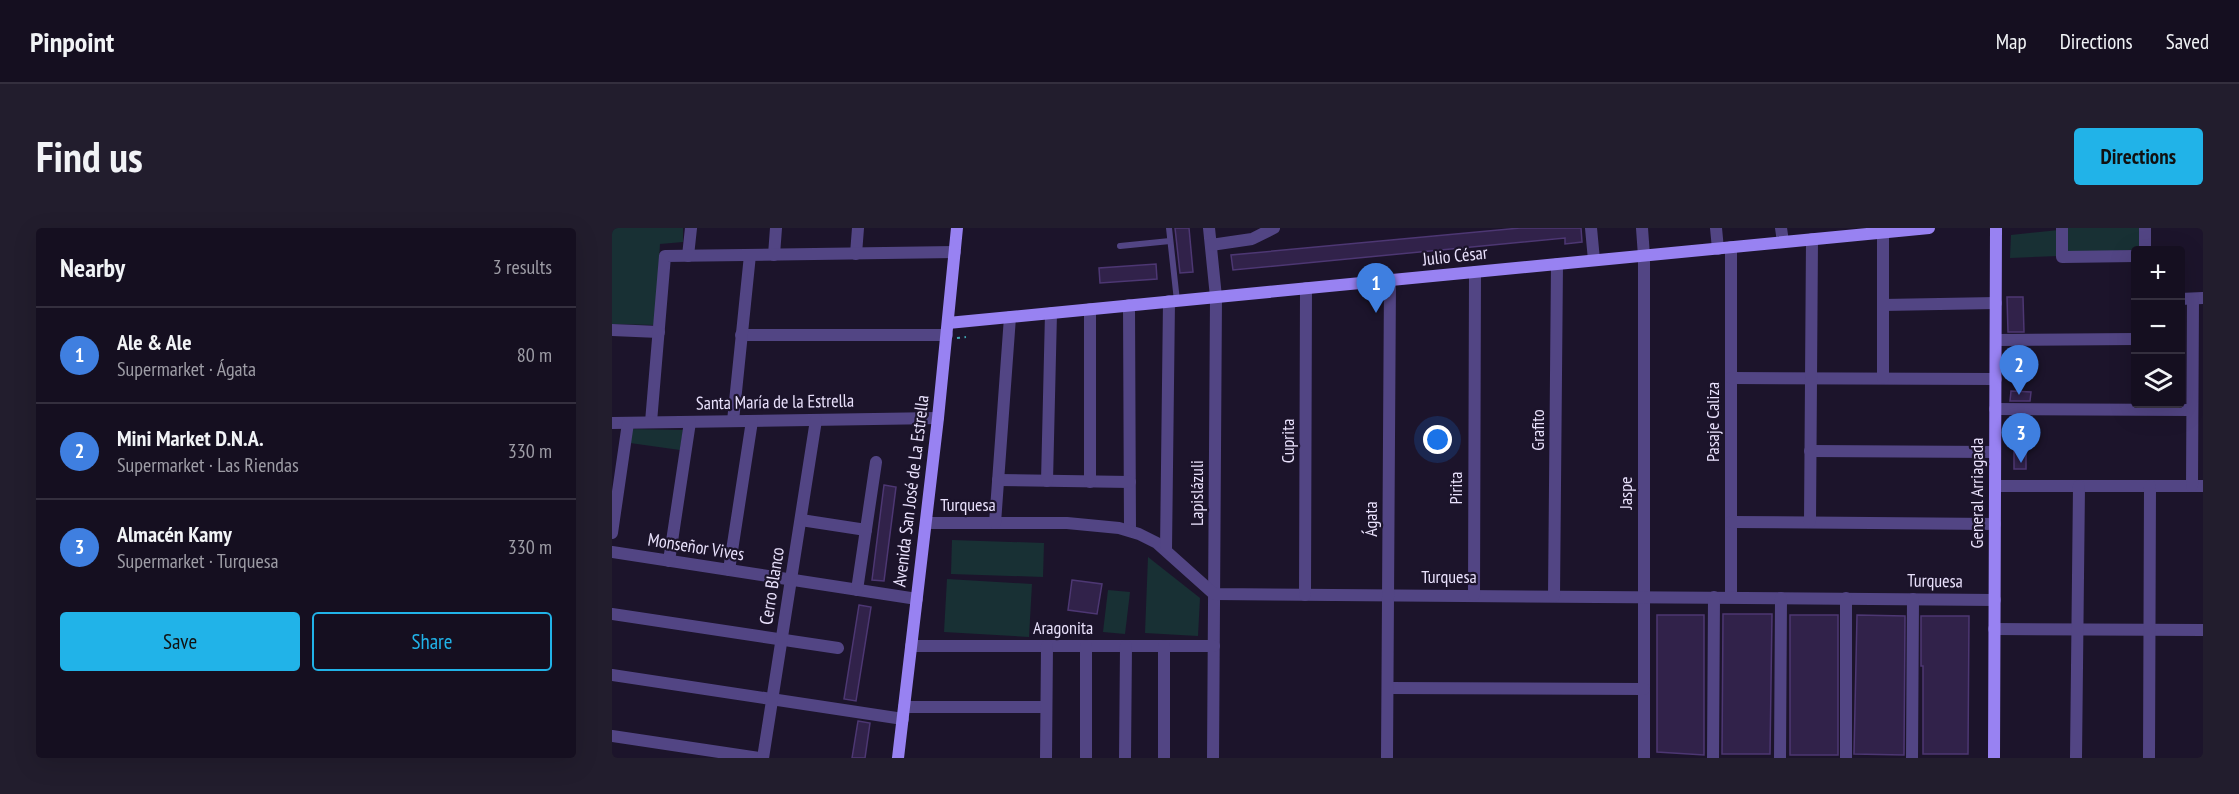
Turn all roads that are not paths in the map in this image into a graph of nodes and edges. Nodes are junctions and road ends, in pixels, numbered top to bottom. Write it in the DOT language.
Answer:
graph roads {
  1 [pos="691,228"];
  2 [pos="776,228"];
  3 [pos="858,228"];
  4 [pos="957,228"];
  5 [pos="1169,228"];
  6 [pos="1209,228"];
  7 [pos="1274,228"];
  8 [pos="1279,228"];
  9 [pos="1591,228"];
  10 [pos="1642,228"];
  11 [pos="1716,228"];
  12 [pos="1781,228"];
  13 [pos="1929,228"];
  14 [pos="1996,228"];
  15 [pos="2062,228"];
  16 [pos="2145,228"];
  17 [pos="1916,229"];
  18 [pos="1848,232"];
  19 [pos="1883,232"];
  20 [pos="1812,240"];
  21 [pos="1170,241"];
  22 [pos="1783,242"];
  23 [pos="1211,245"];
  24 [pos="1120,246"];
  25 [pos="2145,246"];
  26 [pos="1731,247"];
  27 [pos="1718,249"];
  28 [pos="955,252"];
  29 [pos="855,254"];
  30 [pos="750,255"];
  31 [pos="774,255"];
  32 [pos="2131,255"];
  33 [pos="688,256"];
  34 [pos="1644,256"];
  35 [pos="1594,260"];
  36 [pos="1557,264"];
  37 [pos="1475,272"];
  38 [pos="1390,280"];
  39 [pos="1306,288"];
  40 [pos="1216,297"];
  41 [pos="2192,299"];
  42 [pos="1173,301"];
  43 [pos="1996,303"];
  44 [pos="1129,305"];
  45 [pos="1883,305"];
  46 [pos="1090,309"];
  47 [pos="1051,313"];
  48 [pos="1010,317"];
  49 [pos="947,329"];
  50 [pos="612,330"];
  51 [pos="659,332"];
  52 [pos="741,335"];
  53 [pos="2131,339"];
  54 [pos="1996,340"];
  55 [pos="1731,378"];
  56 [pos="1811,378"];
  57 [pos="1883,378"];
  58 [pos="1996,379"];
  59 [pos="1995,408"];
  60 [pos="2192,410"];
  61 [pos="938,417"];
  62 [pos="816,420"];
  63 [pos="733,421"];
  64 [pos="752,421"];
  65 [pos="651,422"];
  66 [pos="690,422"];
  67 [pos="612,423"];
  68 [pos="628,423"];
  69 [pos="1810,451"];
  70 [pos="1995,452"];
  71 [pos="876,462"];
  72 [pos="998,480"];
  73 [pos="1047,481"];
  74 [pos="1090,482"];
  75 [pos="1130,482"];
  76 [pos="1995,486"];
  77 [pos="2079,486"];
  78 [pos="2150,486"];
  79 [pos="2198,486"];
  80 [pos="801,520"];
  81 [pos="1731,522"];
  82 [pos="1810,522"];
  83 [pos="926,523"];
  84 [pos="995,523"];
  85 [pos="1995,524"];
  86 [pos="866,530"];
  87 [pos="1130,531"];
  88 [pos="612,533"];
  89 [pos="1166,550"];
  90 [pos="612,552"];
  91 [pos="669,561"];
  92 [pos="729,570"];
  93 [pos="791,580"];
  94 [pos="857,590"];
  95 [pos="1214,594"];
  96 [pos="1305,595"];
  97 [pos="1388,595"];
  98 [pos="1474,595"];
  99 [pos="1554,596"];
  100 [pos="1644,596"];
  101 [pos="1714,597"];
  102 [pos="1731,597"];
  103 [pos="1780,598"];
  104 [pos="1846,598"];
  105 [pos="917,599"];
  106 [pos="1912,599"];
  107 [pos="1995,600"];
  108 [pos="612,614"];
  109 [pos="1994,629"];
  110 [pos="2078,630"];
  111 [pos="2149,630"];
  112 [pos="2203,630"];
  113 [pos="782,640"];
  114 [pos="911,646"];
  115 [pos="1047,646"];
  116 [pos="1086,646"];
  117 [pos="1126,646"];
  118 [pos="1164,646"];
  119 [pos="1214,646"];
  120 [pos="838,648"];
  121 [pos="612,675"];
  122 [pos="1388,688"];
  123 [pos="1644,689"];
  124 [pos="772,699"];
  125 [pos="1046,707"];
  126 [pos="903,713"];
  127 [pos="612,736"];
  128 [pos="761,758"];
  129 [pos="898,758"];
  130 [pos="1046,758"];
  131 [pos="1086,758"];
  132 [pos="1125,758"];
  133 [pos="1164,758"];
  134 [pos="1213,758"];
  135 [pos="1387,758"];
  136 [pos="1644,758"];
  137 [pos="1713,758"];
  138 [pos="1780,758"];
  139 [pos="1846,758"];
  140 [pos="1912,758"];
  141 [pos="1994,758"];
  142 [pos="2076,758"];
  143 [pos="2149,758"];
  1 -- 33 [label="street"];
  2 -- 31 [label="street"];
  3 -- 29 [label="street"];
  4 -- 28 [label="street, Avenida San José de La Estrella"];
  5 -- 21 [label="lane"];
  6 -- 23 [label="street, Lapislázuli"];
  7 -- 8 [label="street"];
  7 -- 23 [label="street"];
  9 -- 35 [label="street"];
  10 -- 34 [label="street, Jaspe"];
  11 -- 27 [label="street"];
  12 -- 22 [label="street"];
  13 -- 17 [label="street, Julio César"];
  14 -- 43 [label="street, General Arriagada"];
  15 -- 32 [label="street"];
  16 -- 25 [label="street"];
  17 -- 19 [label="street, Julio César"];
  18 -- 19 [label="street, Julio César"];
  18 -- 20 [label="street, Julio César"];
  19 -- 45 [label="street"];
  20 -- 22 [label="street, Julio César"];
  20 -- 56 [label="street"];
  21 -- 24 [label="lane"];
  21 -- 42 [label="lane"];
  22 -- 26 [label="street, Julio César"];
  23 -- 40 [label="street, Lapislázuli"];
  26 -- 27 [label="street, Julio César"];
  26 -- 55 [label="street, Pasaje Caliza"];
  27 -- 34 [label="street, Julio César"];
  28 -- 29 [label="street"];
  28 -- 49 [label="street, Avenida San José de La Estrella"];
  29 -- 31 [label="street"];
  30 -- 31 [label="street"];
  30 -- 33 [label="street"];
  30 -- 52 [label="street"];
  33 -- 51 [label="street"];
  34 -- 35 [label="street, Julio César"];
  34 -- 100 [label="street, Jaspe"];
  35 -- 36 [label="street, Julio César"];
  36 -- 37 [label="street, Julio César"];
  36 -- 99 [label="street, Grafito"];
  37 -- 38 [label="street, Julio César"];
  37 -- 98 [label="street, Pirita"];
  38 -- 39 [label="street, Julio César"];
  38 -- 97 [label="street, Ágata"];
  39 -- 40 [label="street, Julio César"];
  39 -- 96 [label="street, Cuprita"];
  40 -- 42 [label="street, Julio César"];
  40 -- 95 [label="street, Lapislázuli"];
  41 -- 60 [label="street"];
  42 -- 44 [label="street, Julio César"];
  42 -- 89 [label="street"];
  43 -- 45 [label="street"];
  43 -- 54 [label="street, General Arriagada"];
  44 -- 46 [label="street, Julio César"];
  44 -- 75 [label="street"];
  45 -- 57 [label="street"];
  46 -- 47 [label="street, Julio César"];
  46 -- 74 [label="street"];
  47 -- 48 [label="street, Julio César"];
  47 -- 73 [label="street"];
  48 -- 49 [label="street, Julio César"];
  48 -- 72 [label="street"];
  49 -- 52 [label="street"];
  49 -- 61 [label="street, Avenida San José de La Estrella"];
  50 -- 51 [label="street"];
  51 -- 65 [label="street"];
  52 -- 63 [label="street"];
  53 -- 54 [label="street"];
  54 -- 58 [label="street, General Arriagada"];
  55 -- 56 [label="street"];
  55 -- 81 [label="street, Pasaje Caliza"];
  56 -- 57 [label="street"];
  56 -- 69 [label="street"];
  57 -- 58 [label="street"];
  58 -- 59 [label="street, General Arriagada"];
  59 -- 60 [label="street"];
  59 -- 70 [label="street, General Arriagada"];
  60 -- 79 [label="street"];
  61 -- 62 [label="street, Santa María de la Estrella"];
  61 -- 83 [label="street, Avenida San José de La Estrella"];
  62 -- 64 [label="street, Santa María de la Estrella"];
  62 -- 80 [label="street, Cerro Blanco"];
  63 -- 64 [label="street, Santa María de la Estrella"];
  63 -- 66 [label="street, Santa María de la Estrella"];
  64 -- 92 [label="street"];
  65 -- 66 [label="street, Santa María de la Estrella"];
  65 -- 68 [label="street, Santa María de la Estrella"];
  66 -- 91 [label="street"];
  67 -- 68 [label="street, Santa María de la Estrella"];
  68 -- 88 [label="street"];
  69 -- 70 [label="street"];
  69 -- 82 [label="street"];
  70 -- 76 [label="street, General Arriagada"];
  71 -- 86 [label="street"];
  72 -- 73 [label="street"];
  72 -- 84 [label="street"];
  73 -- 74 [label="street"];
  74 -- 75 [label="street"];
  75 -- 87 [label="street"];
  76 -- 77 [label="street"];
  76 -- 85 [label="street, General Arriagada"];
  77 -- 78 [label="street"];
  77 -- 110 [label="street"];
  78 -- 79 [label="street"];
  78 -- 111 [label="street"];
  80 -- 86 [label="street"];
  80 -- 93 [label="street, Cerro Blanco"];
  81 -- 82 [label="street"];
  81 -- 102 [label="street, Pasaje Caliza"];
  82 -- 85 [label="street"];
  83 -- 84 [label="street, Turquesa"];
  83 -- 105 [label="street, Avenida San José de La Estrella"];
  84 -- 87 [label="street, Turquesa"];
  85 -- 107 [label="street, General Arriagada"];
  86 -- 94 [label="street"];
  87 -- 89 [label="street, Turquesa"];
  89 -- 95 [label="street, Turquesa"];
  90 -- 91 [label="street, Monseñor Vives"];
  91 -- 92 [label="street, Monseñor Vives"];
  92 -- 93 [label="street, Monseñor Vives"];
  93 -- 94 [label="street, Monseñor Vives"];
  93 -- 113 [label="street, Cerro Blanco"];
  94 -- 105 [label="street, Monseñor Vives"];
  95 -- 96 [label="street, Turquesa"];
  95 -- 119 [label="street, Lapislázuli"];
  96 -- 97 [label="street, Turquesa"];
  97 -- 98 [label="street, Turquesa"];
  97 -- 122 [label="street, Ágata"];
  98 -- 99 [label="street, Turquesa"];
  99 -- 100 [label="street, Turquesa"];
  100 -- 101 [label="street, Turquesa"];
  100 -- 123 [label="street, Jaspe"];
  101 -- 102 [label="street, Turquesa"];
  101 -- 137 [label="street"];
  102 -- 103 [label="street, Turquesa"];
  103 -- 104 [label="street, Turquesa"];
  103 -- 138 [label="street"];
  104 -- 106 [label="street, Turquesa"];
  104 -- 139 [label="street"];
  105 -- 114 [label="street, Avenida San José de La Estrella"];
  106 -- 107 [label="street, Turquesa"];
  106 -- 140 [label="street"];
  107 -- 109 [label="street, General Arriagada"];
  108 -- 113 [label="street"];
  109 -- 110 [label="street"];
  109 -- 141 [label="street, General Arriagada"];
  110 -- 111 [label="street"];
  110 -- 142 [label="street"];
  111 -- 112 [label="street"];
  111 -- 143 [label="street"];
  113 -- 120 [label="street"];
  113 -- 124 [label="street, Cerro Blanco"];
  114 -- 115 [label="street, Aragonita"];
  114 -- 126 [label="street, Avenida San José de La Estrella"];
  115 -- 116 [label="street, Aragonita"];
  115 -- 125 [label="street"];
  116 -- 117 [label="street, Aragonita"];
  116 -- 131 [label="street"];
  117 -- 118 [label="street, Aragonita"];
  117 -- 132 [label="street"];
  118 -- 119 [label="street, Aragonita"];
  118 -- 133 [label="street"];
  119 -- 134 [label="street, Lapislázuli"];
  121 -- 124 [label="street"];
  122 -- 123 [label="street"];
  122 -- 135 [label="street, Ágata"];
  123 -- 136 [label="street, Jaspe"];
  124 -- 126 [label="street"];
  124 -- 128 [label="street, Cerro Blanco"];
  125 -- 126 [label="street"];
  125 -- 130 [label="street"];
  126 -- 129 [label="street, Avenida San José de La Estrella"];
  127 -- 128 [label="street"];
}
